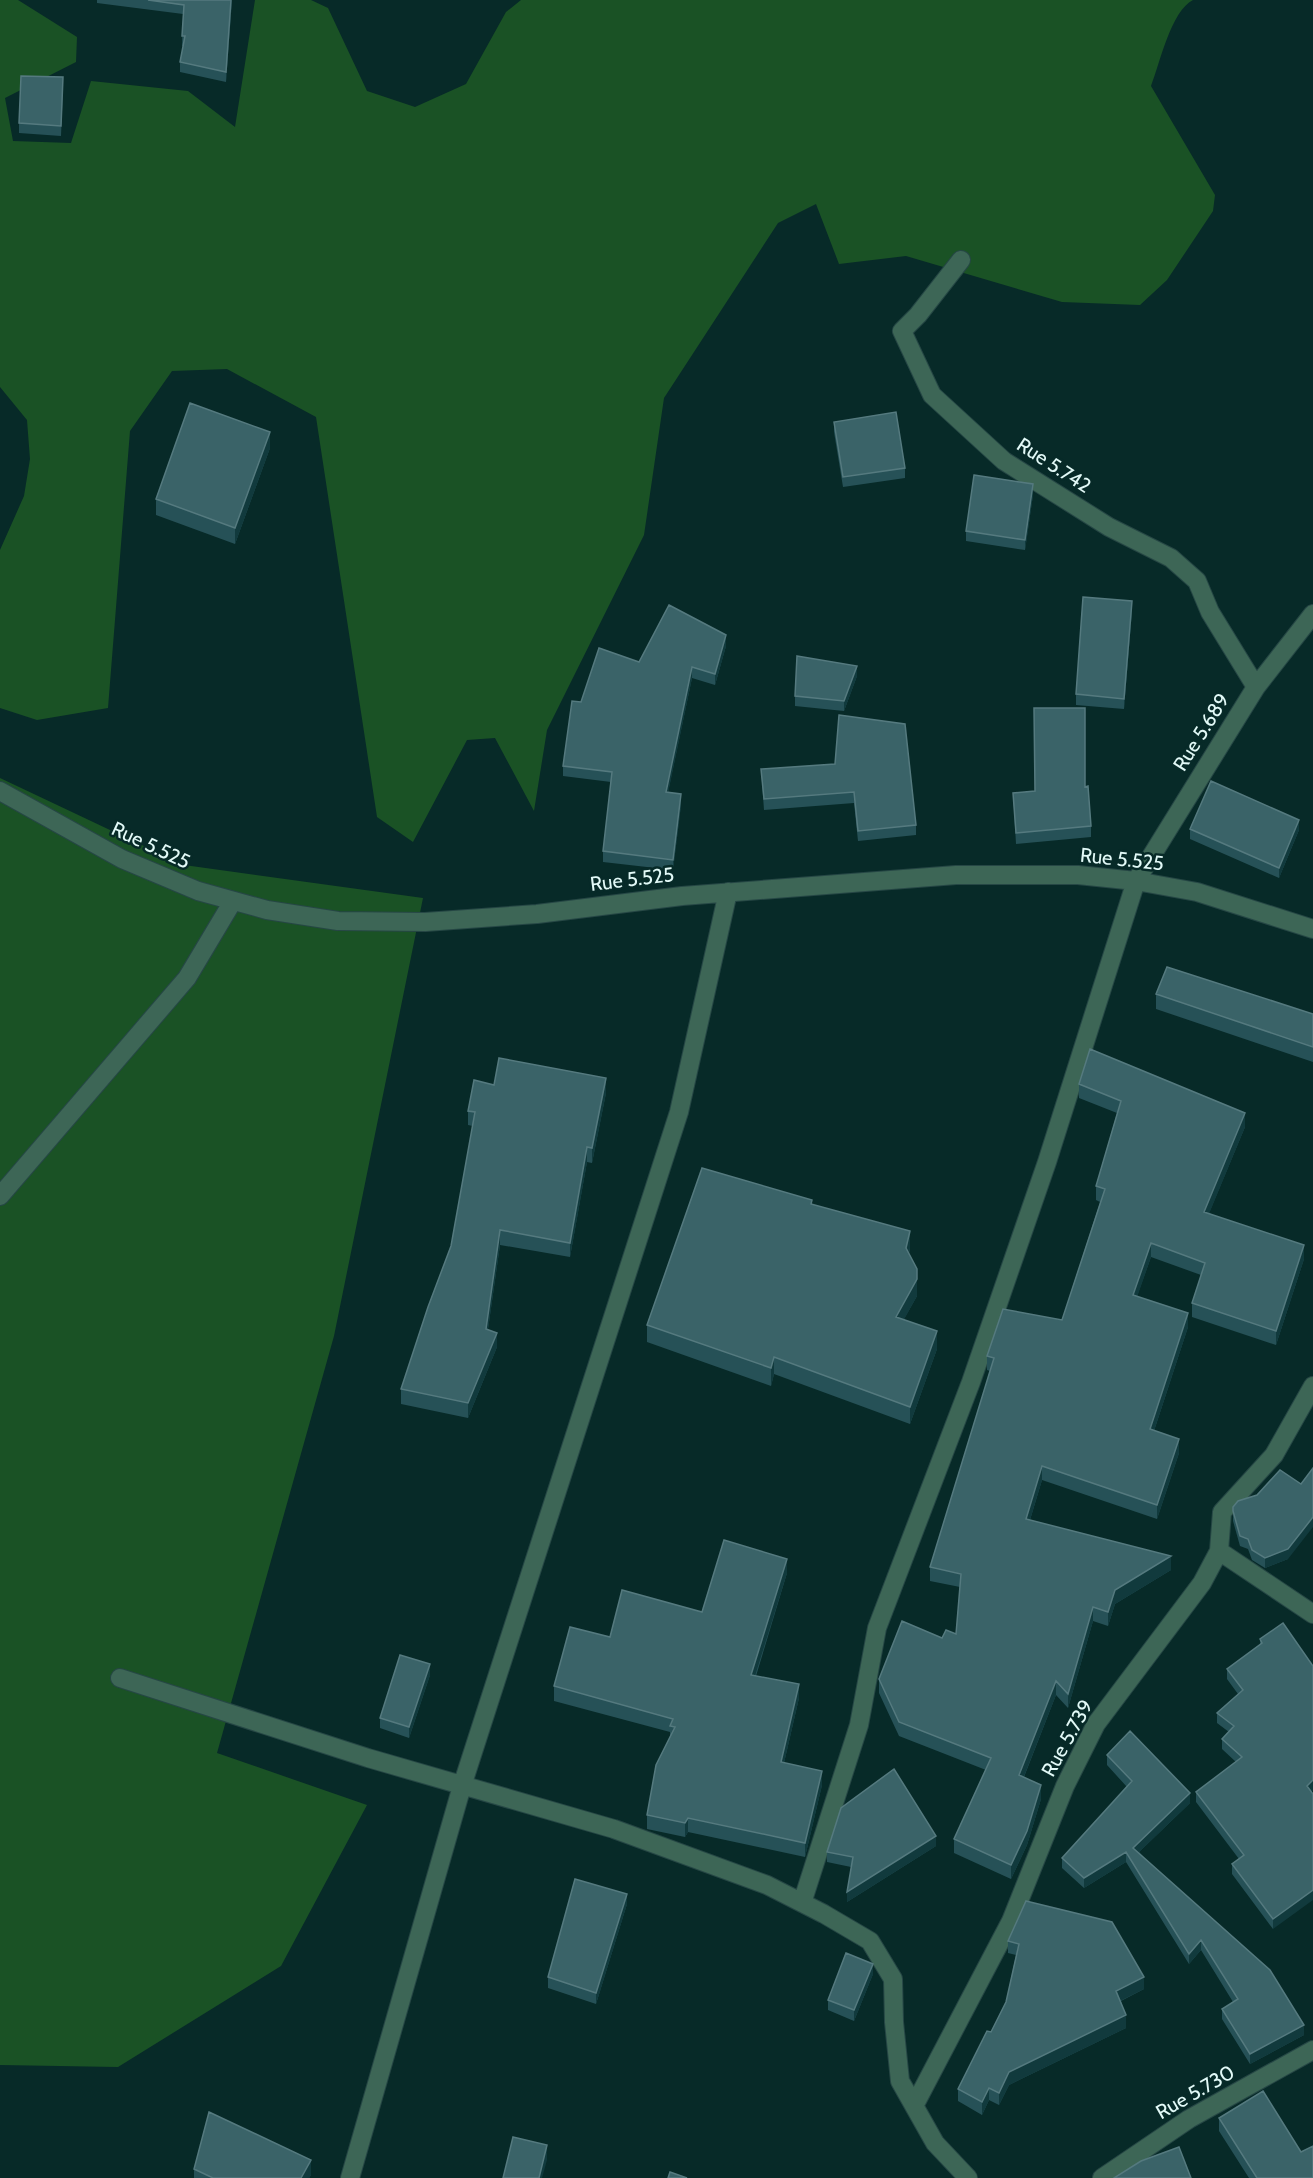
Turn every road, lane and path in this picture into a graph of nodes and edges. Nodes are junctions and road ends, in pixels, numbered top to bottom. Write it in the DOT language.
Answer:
graph roads {
  1 [pos="961,260"];
  2 [pos="1313,614"];
  3 [pos="1256,687"];
  4 [pos="0,791"];
  5 [pos="1136,880"];
  6 [pos="728,892"];
  7 [pos="233,901"];
  8 [pos="1313,928"];
  9 [pos="0,1196"];
  10 [pos="1313,1386"];
  11 [pos="1219,1551"];
  12 [pos="1313,1614"];
  13 [pos="120,1678"];
  14 [pos="462,1786"];
  15 [pos="802,1903"];
  16 [pos="1313,2050"];
  17 [pos="914,2106"];
  18 [pos="350,2178"];
  19 [pos="968,2178"];
  20 [pos="1102,2178"];
  1 -- 3 [label="street, Rue 5.742"];
  2 -- 3 [label="street, Rue 5.689"];
  3 -- 5 [label="street, Rue 5.689"];
  4 -- 7 [label="street, Rue 5.525"];
  5 -- 6 [label="street, Rue 5.525"];
  5 -- 8 [label="street, Rue 5.525"];
  5 -- 15 [label="street, Rue 5.689"];
  6 -- 7 [label="street, Rue 5.525"];
  6 -- 14 [label="street"];
  7 -- 9 [label="street"];
  10 -- 11 [label="street, Rue 5.739"];
  11 -- 12 [label="street"];
  11 -- 17 [label="street, Rue 5.739"];
  13 -- 14 [label="street"];
  14 -- 15 [label="street"];
  14 -- 18 [label="street"];
  15 -- 17 [label="street"];
  16 -- 20 [label="street, Rue 5.730"];
  17 -- 19 [label="street"];
}
